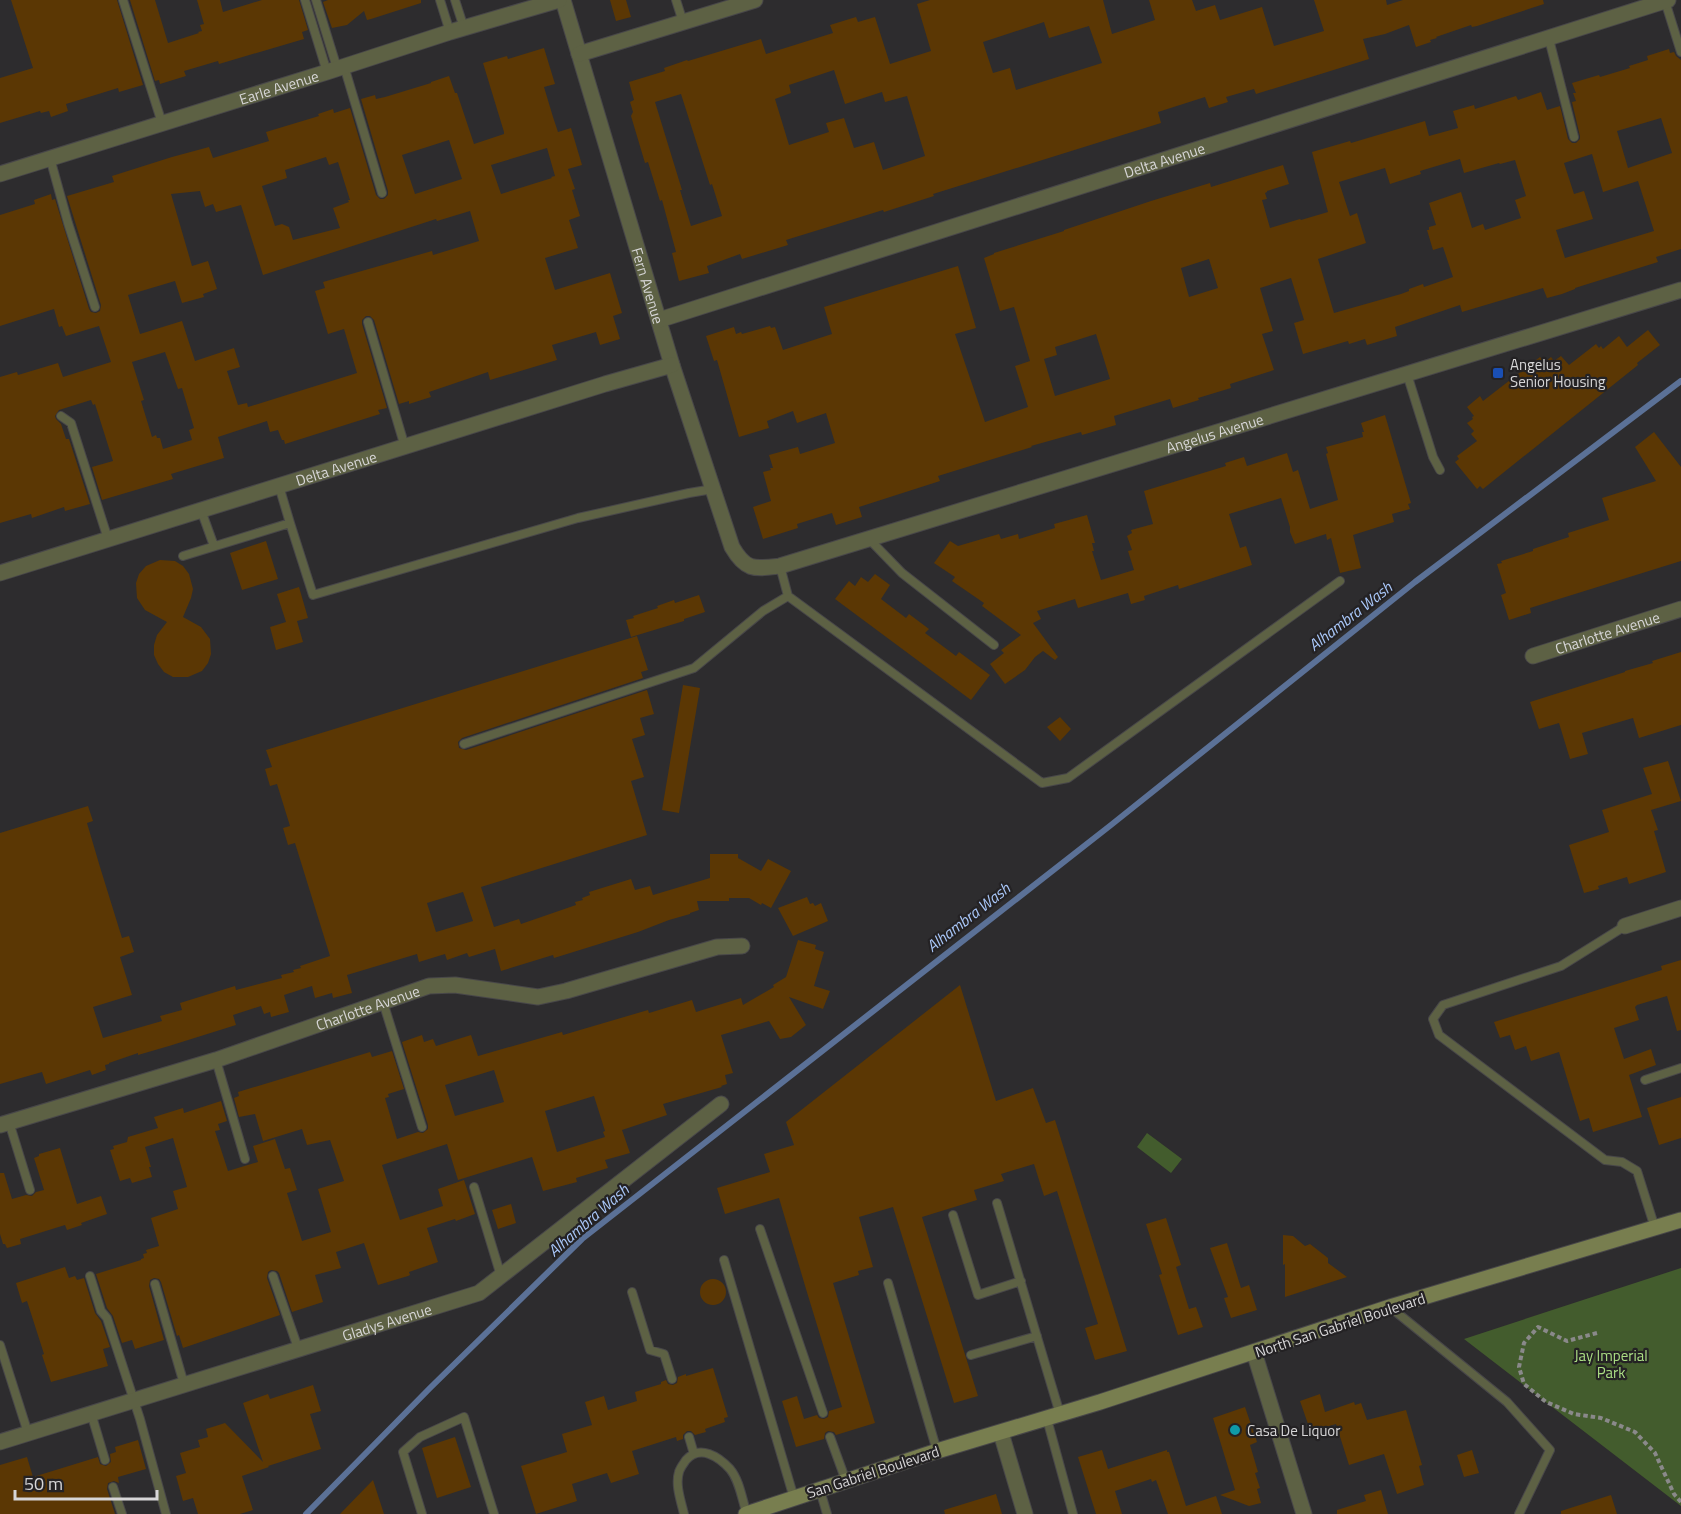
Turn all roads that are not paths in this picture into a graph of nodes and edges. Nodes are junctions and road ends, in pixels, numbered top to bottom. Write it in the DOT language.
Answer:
graph roads {
  1 [pos="123,0"];
  2 [pos="305,0"];
  3 [pos="316,0"];
  4 [pos="440,0"];
  5 [pos="455,0"];
  6 [pos="559,0"];
  7 [pos="563,0"];
  8 [pos="676,0"];
  9 [pos="755,0"];
  10 [pos="1667,0"];
  11 [pos="683,22"];
  12 [pos="457,30"];
  13 [pos="1549,39"];
  14 [pos="1681,52"];
  15 [pos="579,54"];
  16 [pos="336,69"];
  17 [pos="162,123"];
  18 [pos="1574,137"];
  19 [pos="50,158"];
  20 [pos="0,174"];
  21 [pos="382,193"];
  22 [pos="1681,290"];
  23 [pos="95,307"];
  24 [pos="659,320"];
  25 [pos="368,322"];
  26 [pos="672,365"];
  27 [pos="1407,374"];
  28 [pos="61,416"];
  29 [pos="405,447"];
  30 [pos="1440,470"];
  31 [pos="279,486"];
  32 [pos="713,489"];
  33 [pos="201,510"];
  34 [pos="290,523"];
  35 [pos="869,538"];
  36 [pos="108,540"];
  37 [pos="214,546"];
  38 [pos="183,556"];
  39 [pos="747,566"];
  40 [pos="780,566"];
  41 [pos="0,573"];
  42 [pos="1340,581"];
  43 [pos="788,596"];
  44 [pos="1681,609"];
  45 [pos="994,645"];
  46 [pos="1533,656"];
  47 [pos="464,744"];
  48 [pos="1681,908"];
  49 [pos="1624,926"];
  50 [pos="742,946"];
  51 [pos="383,1002"];
  52 [pos="216,1060"];
  53 [pos="1681,1068"];
  54 [pos="1645,1080"];
  55 [pos="721,1104"];
  56 [pos="4,1124"];
  57 [pos="422,1127"];
  58 [pos="245,1159"];
  59 [pos="474,1187"];
  60 [pos="30,1190"];
  61 [pos="998,1203"];
  62 [pos="953,1215"];
  63 [pos="1681,1220"];
  64 [pos="1655,1228"];
  65 [pos="760,1229"];
  66 [pos="724,1260"];
  67 [pos="90,1276"];
  68 [pos="273,1276"];
  69 [pos="501,1276"];
  70 [pos="1021,1281"];
  71 [pos="888,1283"];
  72 [pos="154,1284"];
  73 [pos="632,1292"];
  74 [pos="1390,1307"];
  75 [pos="1037,1336"];
  76 [pos="0,1345"];
  77 [pos="298,1348"];
  78 [pos="1254,1352"];
  79 [pos="971,1355"];
  80 [pos="672,1379"];
  81 [pos="184,1384"];
  82 [pos="132,1400"];
  83 [pos="91,1413"];
  84 [pos="823,1413"];
  85 [pos="1054,1416"];
  86 [pos="28,1433"];
  87 [pos="1001,1433"];
  88 [pos="689,1437"];
  89 [pos="830,1437"];
  90 [pos="0,1442"];
  91 [pos="937,1451"];
  92 [pos="694,1454"];
  93 [pos="105,1460"];
  94 [pos="846,1481"];
  95 [pos="113,1487"];
  96 [pos="820,1490"];
  97 [pos="794,1498"];
  98 [pos="122,1514"];
  99 [pos="166,1514"];
  100 [pos="422,1514"];
  101 [pos="494,1514"];
  102 [pos="684,1514"];
  103 [pos="746,1514"];
  104 [pos="827,1514"];
  105 [pos="1026,1514"];
  106 [pos="1073,1514"];
  107 [pos="1304,1514"];
  108 [pos="1519,1514"];
  1 -- 17 [label="lane"];
  2 -- 16 [label="lane"];
  3 -- 16 [label="lane"];
  4 -- 12 [label="lane"];
  5 -- 12 [label="lane"];
  6 -- 12 [label="street, Earle Avenue"];
  7 -- 15 [label="street, Fern Avenue"];
  8 -- 11 [label="lane"];
  9 -- 11 [label="street"];
  10 -- 13 [label="street, Delta Avenue"];
  10 -- 14 [label="lane"];
  11 -- 15 [label="street"];
  12 -- 16 [label="street, Earle Avenue"];
  13 -- 18 [label="lane"];
  13 -- 24 [label="street, Delta Avenue"];
  15 -- 24 [label="street, Fern Avenue"];
  16 -- 17 [label="street, Earle Avenue"];
  16 -- 21 [label="lane"];
  17 -- 19 [label="street, Earle Avenue"];
  19 -- 20 [label="street, Earle Avenue"];
  19 -- 23 [label="lane"];
  22 -- 27 [label="street, Angelus Avenue"];
  24 -- 26 [label="street, Fern Avenue"];
  25 -- 29 [label="lane"];
  26 -- 29 [label="street, Delta Avenue"];
  26 -- 32 [label="street, Fern Avenue"];
  27 -- 30 [label="lane"];
  27 -- 35 [label="street, Angelus Avenue"];
  28 -- 36 [label="lane"];
  29 -- 31 [label="street, Delta Avenue"];
  31 -- 33 [label="street, Delta Avenue"];
  31 -- 34 [label="lane"];
  32 -- 34 [label="lane"];
  32 -- 39 [label="street, Fern Avenue"];
  33 -- 36 [label="street, Delta Avenue"];
  33 -- 37 [label="lane"];
  34 -- 37 [label="lane"];
  35 -- 40 [label="street, Angelus Avenue"];
  35 -- 45 [label="lane"];
  36 -- 41 [label="street, Delta Avenue"];
  37 -- 38 [label="lane"];
  39 -- 40 [label="street, Angelus Avenue"];
  40 -- 43 [label="lane"];
  42 -- 43 [label="lane"];
  43 -- 47 [label="lane"];
  44 -- 46 [label="street, Charlotte Avenue"];
  48 -- 49 [label="street"];
  49 -- 64 [label="lane"];
  50 -- 51 [label="street, Charlotte Avenue"];
  51 -- 52 [label="street, Charlotte Avenue"];
  51 -- 57 [label="lane"];
  52 -- 56 [label="street, Charlotte Avenue"];
  52 -- 58 [label="lane"];
  53 -- 54 [label="lane"];
  55 -- 69 [label="street, Gladys Avenue"];
  56 -- 60 [label="lane"];
  59 -- 69 [label="lane"];
  61 -- 70 [label="lane"];
  62 -- 70 [label="lane"];
  63 -- 64 [label="main road, North San Gabriel Boulevard"];
  64 -- 74 [label="main road, North San Gabriel Boulevard"];
  65 -- 84 [label="lane"];
  66 -- 97 [label="lane"];
  67 -- 82 [label="lane"];
  68 -- 77 [label="lane"];
  69 -- 77 [label="street, Gladys Avenue"];
  70 -- 75 [label="lane"];
  71 -- 91 [label="lane"];
  72 -- 81 [label="lane"];
  73 -- 80 [label="lane"];
  74 -- 78 [label="main road, North San Gabriel Boulevard"];
  74 -- 108 [label="lane"];
  75 -- 79 [label="lane"];
  75 -- 85 [label="lane"];
  76 -- 86 [label="lane"];
  77 -- 81 [label="street, Gladys Avenue"];
  78 -- 85 [label="main road, North San Gabriel Boulevard"];
  78 -- 107 [label="street"];
  81 -- 82 [label="street, Gladys Avenue"];
  82 -- 83 [label="street, Gladys Avenue"];
  82 -- 99 [label="lane"];
  83 -- 86 [label="street, Gladys Avenue"];
  83 -- 93 [label="lane"];
  85 -- 87 [label="main road, North San Gabriel Boulevard"];
  85 -- 106 [label="lane"];
  86 -- 90 [label="street, Gladys Avenue"];
  87 -- 91 [label="main road, San Gabriel Boulevard"];
  87 -- 105 [label="street"];
  88 -- 92 [label="lane"];
  89 -- 94 [label="lane"];
  91 -- 94 [label="main road, San Gabriel Boulevard"];
  92 -- 102 [label="lane"];
  92 -- 103 [label="lane"];
  94 -- 96 [label="main road, San Gabriel Boulevard"];
  95 -- 98 [label="lane"];
  96 -- 97 [label="main road, San Gabriel Boulevard"];
  96 -- 104 [label="lane"];
  97 -- 103 [label="main road, San Gabriel Boulevard"];
  100 -- 101 [label="lane"];
}
